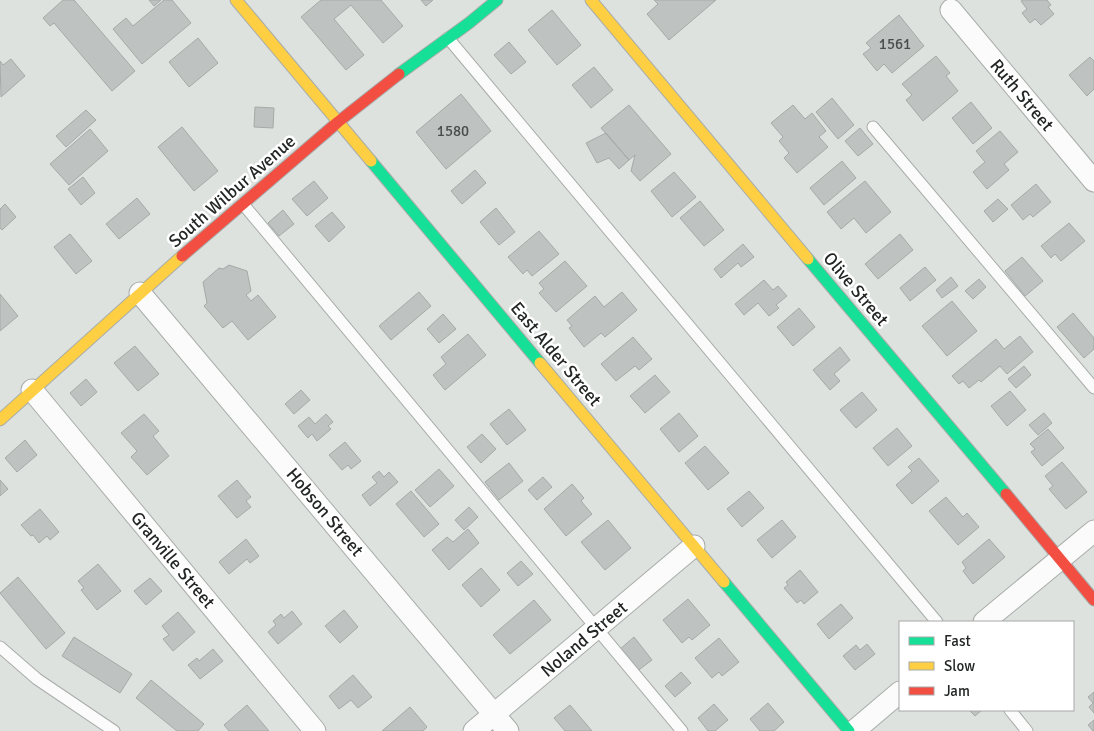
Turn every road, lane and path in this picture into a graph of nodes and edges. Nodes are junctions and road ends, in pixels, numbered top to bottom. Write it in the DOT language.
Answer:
graph roads {
  1 [pos="236,0"];
  2 [pos="497,0"];
  3 [pos="591,0"];
  4 [pos="950,10"];
  5 [pos="448,38"];
  6 [pos="338,122"];
  7 [pos="874,126"];
  8 [pos="1094,181"];
  9 [pos="243,204"];
  10 [pos="140,294"];
  11 [pos="1094,388"];
  12 [pos="32,390"];
  13 [pos="0,420"];
  14 [pos="1094,531"];
  15 [pos="694,546"];
  16 [pos="1060,559"];
  17 [pos="1094,600"];
  18 [pos="936,621"];
  19 [pos="985,621"];
  20 [pos="596,628"];
  21 [pos="0,647"];
  22 [pos="899,693"];
  23 [pos="1011,711"];
  24 [pos="494,714"];
  25 [pos="114,731"];
  26 [pos="315,731"];
  27 [pos="474,731"];
  28 [pos="508,731"];
  29 [pos="682,731"];
  30 [pos="849,731"];
  31 [pos="854,731"];
  32 [pos="1028,731"];
  1 -- 6 [label="main road, East Alder Street"];
  2 -- 5 [label="main road, South Wilbur Avenue"];
  3 -- 16 [label="main road, Olive Street"];
  4 -- 8 [label="street, Ruth Street"];
  5 -- 6 [label="main road, South Wilbur Avenue"];
  5 -- 18 [label="lane"];
  6 -- 9 [label="main road, South Wilbur Avenue"];
  6 -- 15 [label="main road, East Alder Street"];
  7 -- 11 [label="lane"];
  9 -- 10 [label="main road, South Wilbur Avenue"];
  9 -- 20 [label="lane"];
  10 -- 12 [label="main road, South Wilbur Avenue"];
  10 -- 24 [label="street, Hobson Street"];
  12 -- 13 [label="main road, South Wilbur Avenue"];
  12 -- 26 [label="street, Granville Street"];
  14 -- 16 [label="street"];
  15 -- 20 [label="street, Noland Street"];
  15 -- 30 [label="main road, East Alder Street"];
  16 -- 17 [label="main road, Olive Street"];
  16 -- 19 [label="street"];
  20 -- 24 [label="street, Noland Street"];
  20 -- 29 [label="lane"];
  21 -- 25 [label="lane"];
  22 -- 31 [label="street"];
  23 -- 32 [label="lane"];
  24 -- 27 [label="street, Noland Street"];
  24 -- 28 [label="street, Hobson Street"];
}
